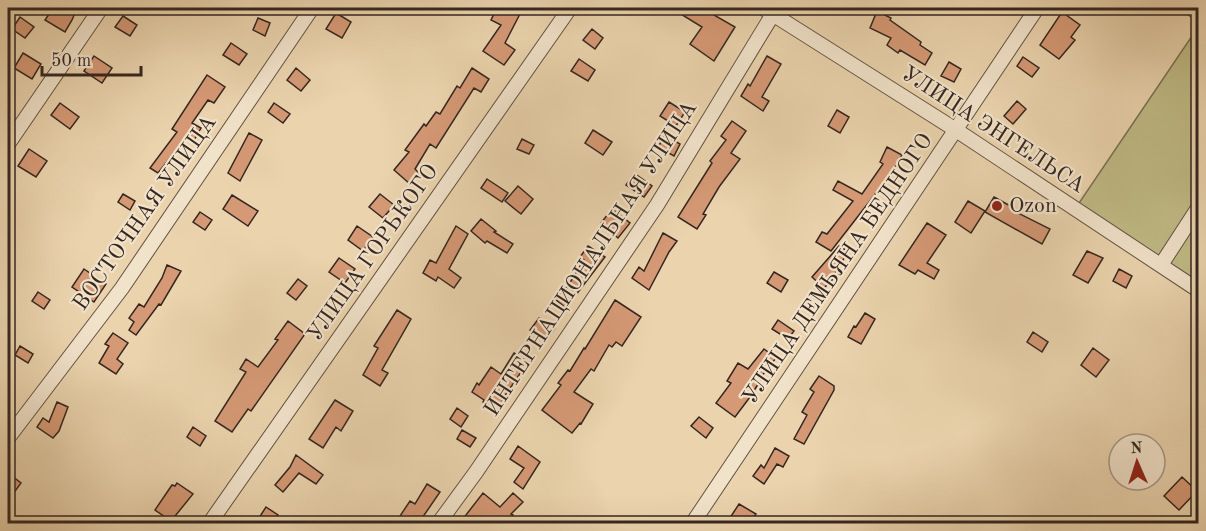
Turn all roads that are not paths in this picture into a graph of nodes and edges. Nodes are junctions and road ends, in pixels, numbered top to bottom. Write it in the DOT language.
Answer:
graph roads {
  1 [pos="101,8"];
  2 [pos="312,8"];
  3 [pos="570,8"];
  4 [pos="1037,8"];
  5 [pos="1191,8"];
  6 [pos="768,11"];
  7 [pos="1198,13"];
  8 [pos="956,130"];
  9 [pos="8,144"];
  10 [pos="1198,208"];
  11 [pos="1161,265"];
  12 [pos="1198,290"];
  13 [pos="8,438"];
  14 [pos="209,524"];
  15 [pos="438,524"];
  16 [pos="692,524"];
  1 -- 9 [label="street"];
  2 -- 13 [label="street, ВОСТОЧНАЯ УЛИЦА"];
  3 -- 14 [label="street, УЛИЦА ГОРЬКОГО"];
  4 -- 8 [label="street, УЛИЦА ДЕМЬЯНА БЕДНОГО"];
  5 -- 7 [label="street"];
  6 -- 8 [label="street, УЛИЦА ЭНГЕЛЬСА"];
  6 -- 15 [label="street, ИНТЕРНАЦИОНАЛЬНАЯ УЛИЦА"];
  8 -- 11 [label="street, УЛИЦА ЭНГЕЛЬСА"];
  8 -- 16 [label="street, УЛИЦА ДЕМЬЯНА БЕДНОГО"];
  10 -- 11 [label="street"];
  11 -- 12 [label="street, УЛИЦА ЭНГЕЛЬСА"];
}
